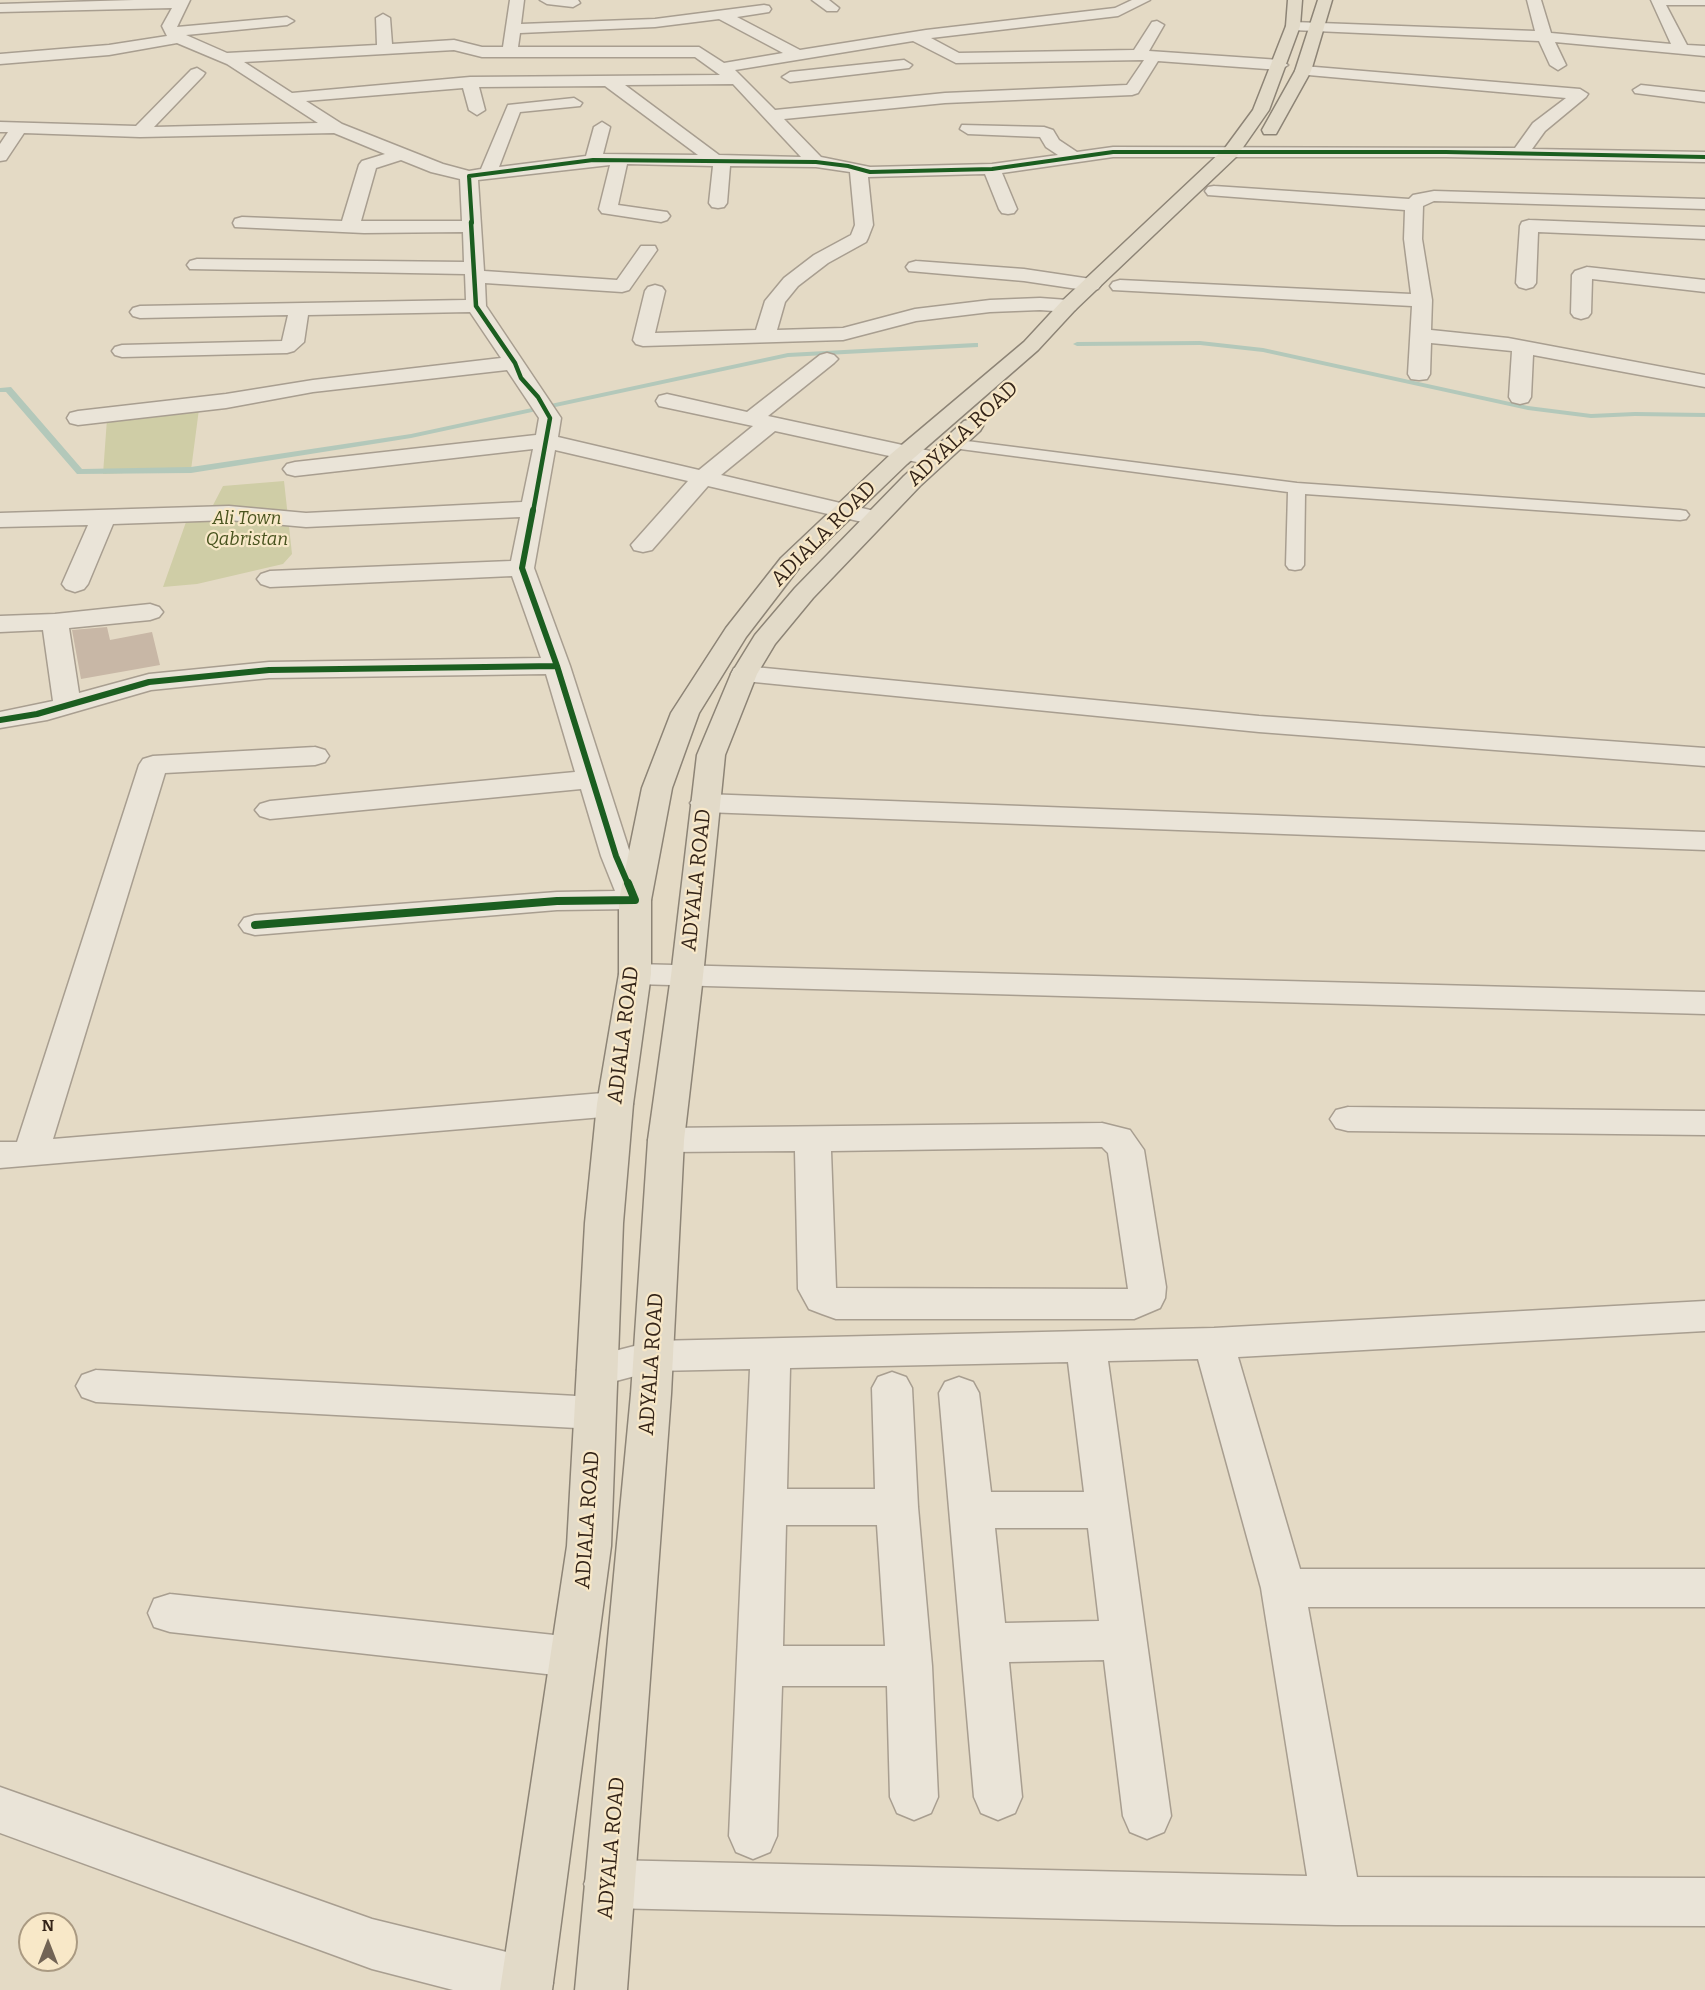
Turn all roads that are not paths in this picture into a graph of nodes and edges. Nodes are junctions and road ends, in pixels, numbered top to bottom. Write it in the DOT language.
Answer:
graph roads {
  1 [pos="517,0"];
  2 [pos="547,0"];
  3 [pos="1143,0"];
  4 [pos="1534,0"];
  5 [pos="182,2"];
  6 [pos="1705,2"];
  7 [pos="573,3"];
  8 [pos="27,7"];
  9 [pos="0,8"];
  10 [pos="764,9"];
  11 [pos="1307,13"];
  12 [pos="720,14"];
  13 [pos="206,15"];
  14 [pos="383,18"];
  15 [pos="17,21"];
  16 [pos="287,21"];
  17 [pos="1157,26"];
  18 [pos="513,29"];
  19 [pos="175,30"];
  20 [pos="466,31"];
  21 [pos="916,36"];
  22 [pos="1544,36"];
  23 [pos="385,41"];
  24 [pos="1682,50"];
  25 [pos="1705,51"];
  26 [pos="510,52"];
  27 [pos="798,55"];
  28 [pos="1146,56"];
  29 [pos="227,58"];
  30 [pos="956,58"];
  31 [pos="0,59"];
  32 [pos="1558,65"];
  33 [pos="721,68"];
  34 [pos="1292,68"];
  35 [pos="197,73"];
  36 [pos="608,80"];
  37 [pos="739,80"];
  38 [pos="470,82"];
  39 [pos="929,85"];
  40 [pos="1641,90"];
  41 [pos="1705,97"];
  42 [pos="289,98"];
  43 [pos="945,98"];
  44 [pos="574,103"];
  45 [pos="477,110"];
  46 [pos="772,115"];
  47 [pos="0,127"];
  48 [pos="20,127"];
  49 [pos="602,127"];
  50 [pos="336,128"];
  51 [pos="968,129"];
  52 [pos="140,132"];
  53 [pos="1244,152"];
  54 [pos="1,154"];
  55 [pos="401,154"];
  56 [pos="1520,154"];
  57 [pos="1073,157"];
  58 [pos="1705,157"];
  59 [pos="620,159"];
  60 [pos="718,159"];
  61 [pos="593,160"];
  62 [pos="816,162"];
  63 [pos="1594,167"];
  64 [pos="858,169"];
  65 [pos="992,169"];
  66 [pos="488,173"];
  67 [pos="469,176"];
  68 [pos="1214,191"];
  69 [pos="1604,201"];
  70 [pos="718,203"];
  71 [pos="1705,204"];
  72 [pos="1414,205"];
  73 [pos="1008,209"];
  74 [pos="661,216"];
  75 [pos="242,223"];
  76 [pos="350,226"];
  77 [pos="471,226"];
  78 [pos="1613,229"];
  79 [pos="1705,233"];
  80 [pos="648,250"];
  81 [pos="197,265"];
  82 [pos="916,267"];
  83 [pos="474,272"];
  84 [pos="1526,283"];
  85 [pos="1105,285"];
  86 [pos="1705,286"];
  87 [pos="655,291"];
  88 [pos="1422,300"];
  89 [pos="476,306"];
  90 [pos="1068,306"];
  91 [pos="299,309"];
  92 [pos="140,312"];
  93 [pos="1581,313"];
  94 [pos="765,336"];
  95 [pos="1421,336"];
  96 [pos="1523,347"];
  97 [pos="122,351"];
  98 [pos="827,360"];
  99 [pos="515,363"];
  100 [pos="1419,374"];
  101 [pos="1705,381"];
  102 [pos="1520,397"];
  103 [pos="667,401"];
  104 [pos="78,418"];
  105 [pos="760,422"];
  106 [pos="546,441"];
  107 [pos="930,453"];
  108 [pos="295,469"];
  109 [pos="703,478"];
  110 [pos="1297,488"];
  111 [pos="533,509"];
  112 [pos="845,511"];
  113 [pos="1680,515"];
  114 [pos="104,516"];
  115 [pos="875,518"];
  116 [pos="0,520"];
  117 [pos="643,545"];
  118 [pos="1295,565"];
  119 [pos="522,568"];
  120 [pos="270,579"];
  121 [pos="75,584"];
  122 [pos="150,612"];
  123 [pos="55,622"];
  124 [pos="0,624"];
  125 [pos="556,666"];
  126 [pos="744,674"];
  127 [pos="67,705"];
  128 [pos="0,720"];
  129 [pos="315,756"];
  130 [pos="1705,757"];
  131 [pos="592,779"];
  132 [pos="705,803"];
  133 [pos="270,810"];
  134 [pos="1705,841"];
  135 [pos="635,900"];
  136 [pos="255,925"];
  137 [pos="635,974"];
  138 [pos="687,976"];
  139 [pos="1705,1003"];
  140 [pos="615,1104"];
  141 [pos="1348,1119"];
  142 [pos="1705,1123"];
  143 [pos="813,1139"];
  144 [pos="666,1140"];
  145 [pos="16,1154"];
  146 [pos="1705,1316"];
  147 [pos="1214,1343"];
  148 [pos="1086,1346"];
  149 [pos="771,1354"];
  150 [pos="654,1356"];
  151 [pos="597,1370"];
  152 [pos="96,1386"];
  153 [pos="892,1388"];
  154 [pos="959,1393"];
  155 [pos="595,1413"];
  156 [pos="765,1507"];
  157 [pos="897,1507"];
  158 [pos="1107,1509"];
  159 [pos="972,1510"];
  160 [pos="1283,1588"];
  161 [pos="1705,1588"];
  162 [pos="170,1613"];
  163 [pos="1124,1640"];
  164 [pos="985,1642"];
  165 [pos="573,1657"];
  166 [pos="759,1666"];
  167 [pos="909,1666"];
  168 [pos="914,1797"];
  169 [pos="998,1797"];
  170 [pos="0,1810"];
  171 [pos="1147,1816"];
  172 [pos="753,1836"];
  173 [pos="609,1884"];
  174 [pos="1336,1901"];
  175 [pos="1705,1902"];
  176 [pos="526,1986"];
  177 [pos="601,1990"];
  1 -- 18 [label="street"];
  2 -- 7 [label="street"];
  3 -- 21 [label="street"];
  4 -- 22 [label="street"];
  5 -- 8 [label="street"];
  5 -- 19 [label="street"];
  6 -- 24 [label="street"];
  8 -- 9 [label="street"];
  8 -- 15 [label="street"];
  10 -- 12 [label="street"];
  11 -- 22 [label="street"];
  11 -- 34 [label="main road, ADYALA ROAD"];
  12 -- 18 [label="street"];
  12 -- 27 [label="street"];
  13 -- 19 [label="street"];
  14 -- 23 [label="street"];
  16 -- 19 [label="street"];
  17 -- 28 [label="street"];
  18 -- 26 [label="street"];
  19 -- 29 [label="street"];
  19 -- 31 [label="street"];
  20 -- 23 [label="street"];
  21 -- 27 [label="street"];
  21 -- 30 [label="street"];
  22 -- 24 [label="street"];
  22 -- 32 [label="street"];
  23 -- 26 [label="street"];
  23 -- 29 [label="street"];
  24 -- 25 [label="street"];
  26 -- 33 [label="street"];
  27 -- 33 [label="street"];
  28 -- 30 [label="street"];
  28 -- 34 [label="street"];
  28 -- 43 [label="street"];
  29 -- 42 [label="street"];
  30 -- 37 [label="street"];
  33 -- 37 [label="street"];
  34 -- 53 [label="main road, ADYALA ROAD"];
  34 -- 56 [label="street"];
  35 -- 52 [label="street"];
  36 -- 37 [label="street"];
  36 -- 38 [label="street"];
  36 -- 60 [label="street"];
  37 -- 46 [label="street"];
  38 -- 42 [label="street"];
  38 -- 45 [label="street"];
  39 -- 43 [label="street"];
  40 -- 41 [label="street"];
  42 -- 50 [label="street"];
  43 -- 46 [label="street"];
  44 -- 66 [label="street"];
  46 -- 62 [label="street"];
  47 -- 48 [label="street"];
  48 -- 52 [label="street"];
  48 -- 54 [label="street"];
  49 -- 61 [label="street"];
  50 -- 52 [label="street"];
  50 -- 55 [label="street"];
  51 -- 57 [label="street"];
  53 -- 56 [label="street"];
  53 -- 57 [label="street"];
  53 -- 68 [label="main road, ADYALA ROAD"];
  53 -- 85 [label="main road, ADIALA ROAD"];
  55 -- 67 [label="street"];
  55 -- 76 [label="street"];
  56 -- 63 [label="street"];
  57 -- 65 [label="street"];
  58 -- 63 [label="street"];
  59 -- 60 [label="street"];
  59 -- 61 [label="street"];
  59 -- 74 [label="street"];
  60 -- 62 [label="street"];
  60 -- 70 [label="street"];
  61 -- 66 [label="street"];
  62 -- 64 [label="street"];
  63 -- 69 [label="street"];
  64 -- 65 [label="street"];
  64 -- 94 [label="street"];
  65 -- 73 [label="street"];
  66 -- 67 [label="street"];
  67 -- 77 [label="street"];
  68 -- 72 [label="street"];
  68 -- 85 [label="main road, ADYALA ROAD"];
  69 -- 71 [label="street"];
  69 -- 72 [label="street"];
  69 -- 78 [label="street"];
  72 -- 88 [label="street"];
  75 -- 76 [label="street"];
  76 -- 77 [label="street"];
  77 -- 83 [label="street"];
  78 -- 79 [label="street"];
  78 -- 84 [label="street"];
  80 -- 83 [label="street"];
  81 -- 83 [label="street"];
  82 -- 85 [label="street"];
  83 -- 89 [label="street"];
  85 -- 88 [label="street"];
  85 -- 90 [label="main road, ADIALA ROAD"];
  85 -- 107 [label="main road, ADYALA ROAD"];
  86 -- 93 [label="street"];
  87 -- 94 [label="street"];
  88 -- 95 [label="street"];
  89 -- 91 [label="street"];
  89 -- 99 [label="street"];
  90 -- 94 [label="street"];
  90 -- 107 [label="main road, ADIALA ROAD"];
  91 -- 92 [label="street"];
  91 -- 97 [label="street"];
  95 -- 96 [label="street"];
  95 -- 100 [label="street"];
  96 -- 101 [label="street"];
  96 -- 102 [label="street"];
  98 -- 105 [label="street"];
  99 -- 104 [label="street"];
  99 -- 106 [label="street"];
  103 -- 105 [label="street"];
  105 -- 107 [label="street"];
  105 -- 109 [label="street"];
  106 -- 108 [label="street"];
  106 -- 109 [label="street"];
  106 -- 111 [label="street"];
  107 -- 110 [label="lane"];
  107 -- 112 [label="main road, ADIALA ROAD"];
  107 -- 115 [label="main road, ADYALA ROAD"];
  109 -- 112 [label="street"];
  109 -- 117 [label="street"];
  110 -- 113 [label="lane"];
  110 -- 118 [label="lane"];
  111 -- 114 [label="street"];
  111 -- 119 [label="street"];
  112 -- 115 [label="street"];
  112 -- 135 [label="main road, ADIALA ROAD"];
  114 -- 116 [label="street"];
  114 -- 121 [label="street"];
  115 -- 126 [label="main road, ADYALA ROAD"];
  119 -- 120 [label="street"];
  119 -- 125 [label="street"];
  122 -- 123 [label="street"];
  123 -- 124 [label="street"];
  123 -- 127 [label="street"];
  125 -- 127 [label="street"];
  125 -- 131 [label="street"];
  126 -- 130 [label="street"];
  126 -- 132 [label="main road, ADYALA ROAD"];
  127 -- 128 [label="street"];
  129 -- 145 [label="street"];
  131 -- 133 [label="street"];
  131 -- 135 [label="street"];
  132 -- 134 [label="street"];
  132 -- 138 [label="main road, ADYALA ROAD"];
  135 -- 136 [label="street"];
  135 -- 137 [label="main road, ADIALA ROAD"];
  137 -- 138 [label="street"];
  137 -- 140 [label="main road, ADIALA ROAD"];
  138 -- 139 [label="street"];
  138 -- 144 [label="main road, ADYALA ROAD"];
  140 -- 145 [label="street"];
  140 -- 151 [label="main road, ADIALA ROAD"];
  141 -- 142 [label="street"];
  143 -- 143 [label="street"];
  143 -- 144 [label="street"];
  144 -- 150 [label="main road, ADYALA ROAD"];
  146 -- 147 [label="street"];
  147 -- 148 [label="street"];
  147 -- 160 [label="street"];
  148 -- 149 [label="street"];
  148 -- 158 [label="street"];
  149 -- 150 [label="street"];
  149 -- 156 [label="street"];
  150 -- 151 [label="street"];
  150 -- 173 [label="main road, ADYALA ROAD"];
  151 -- 155 [label="main road, ADIALA ROAD"];
  152 -- 155 [label="street"];
  153 -- 157 [label="street"];
  154 -- 159 [label="street"];
  155 -- 165 [label="main road, ADIALA ROAD"];
  156 -- 157 [label="street"];
  156 -- 166 [label="street"];
  157 -- 167 [label="street"];
  158 -- 159 [label="street"];
  158 -- 163 [label="street"];
  159 -- 164 [label="street"];
  160 -- 161 [label="street"];
  160 -- 174 [label="street"];
  162 -- 165 [label="street"];
  163 -- 164 [label="street"];
  163 -- 171 [label="street"];
  164 -- 169 [label="street"];
  165 -- 176 [label="main road, ADIALA ROAD"];
  166 -- 167 [label="street"];
  166 -- 172 [label="street"];
  167 -- 168 [label="street"];
  170 -- 176 [label="street"];
  173 -- 174 [label="street"];
  173 -- 177 [label="main road, ADYALA ROAD"];
  174 -- 175 [label="street"];
}
